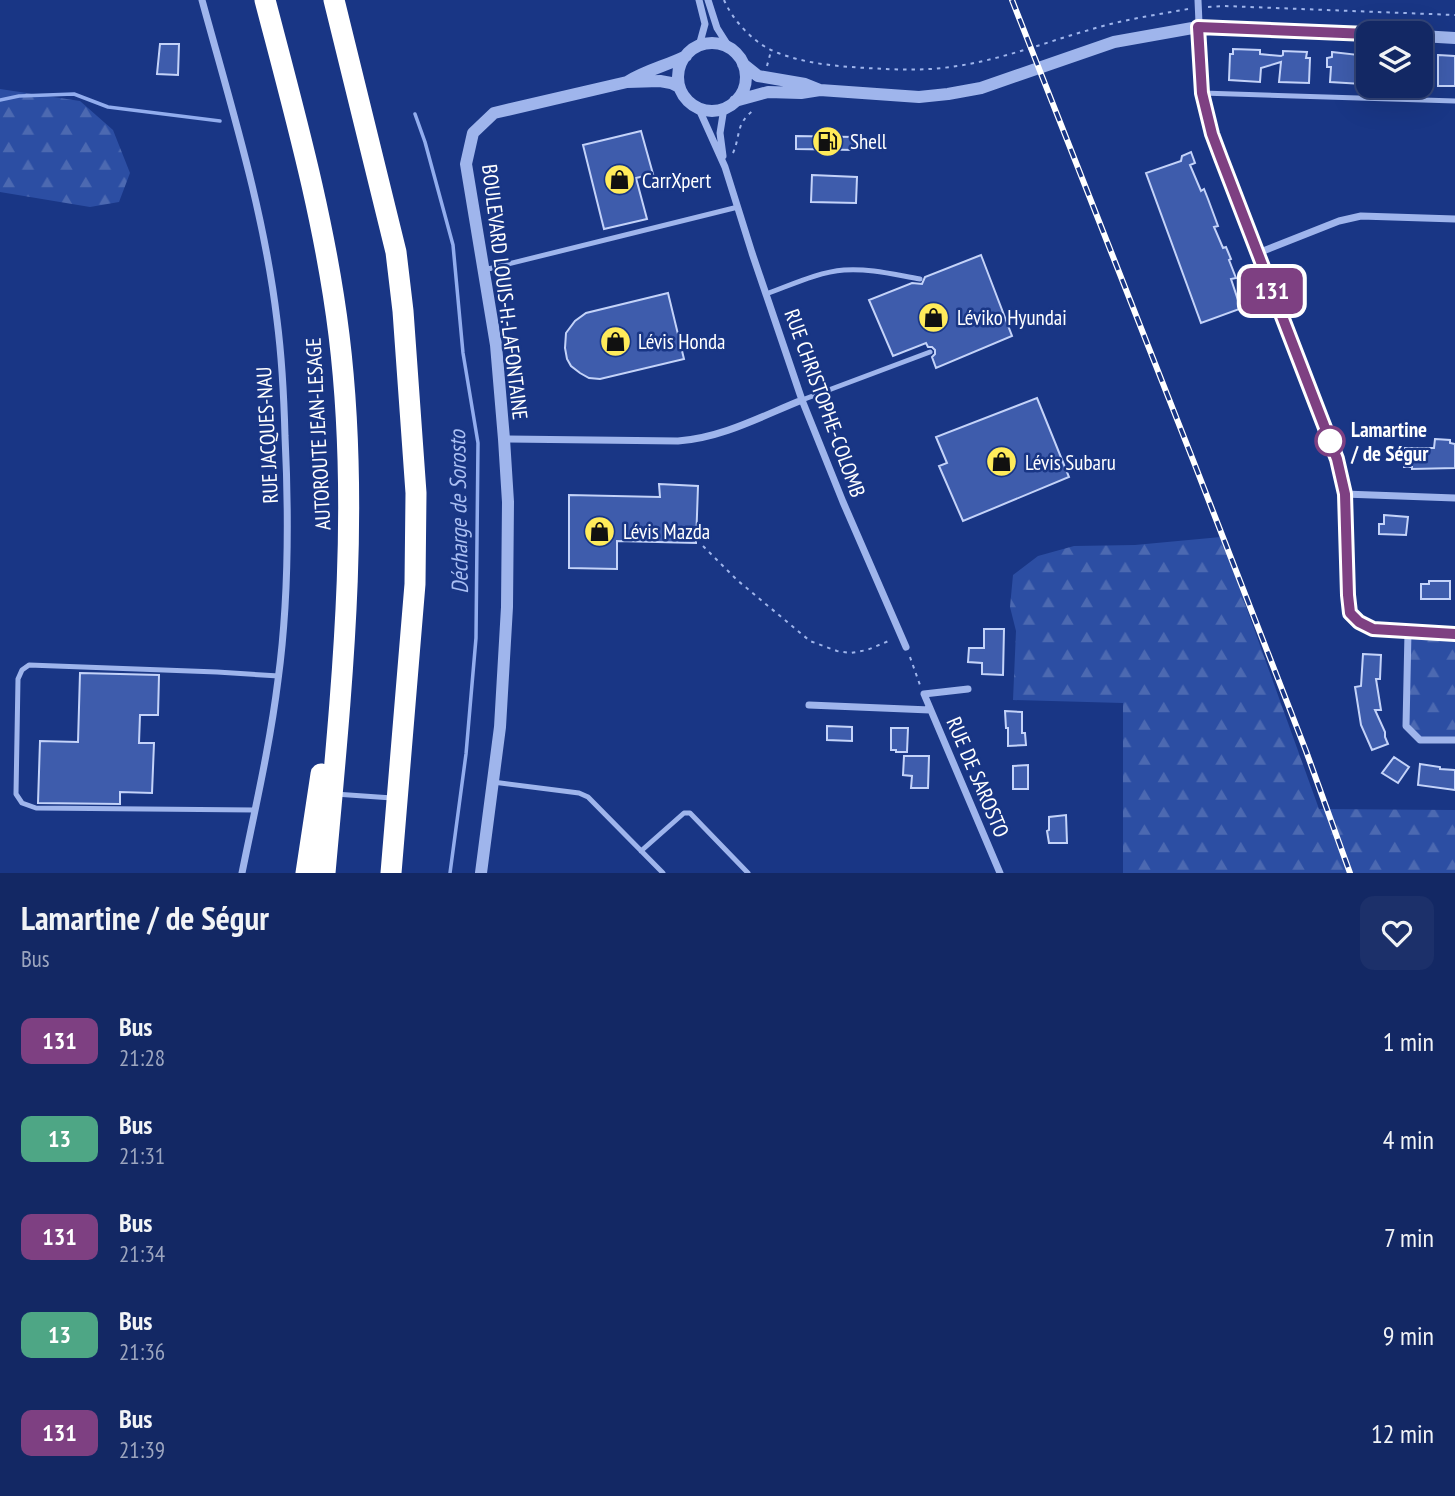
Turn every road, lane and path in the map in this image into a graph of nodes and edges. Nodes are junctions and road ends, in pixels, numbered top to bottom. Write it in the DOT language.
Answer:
graph roads {
  1 [pos="202,0"];
  2 [pos="265,0"];
  3 [pos="334,0"];
  4 [pos="699,0"];
  5 [pos="708,0"];
  6 [pos="724,0"];
  7 [pos="1198,4"];
  8 [pos="1455,15"];
  9 [pos="1198,27"];
  10 [pos="1356,34"];
  11 [pos="1433,37"];
  12 [pos="1455,38"];
  13 [pos="699,46"];
  14 [pos="729,47"];
  15 [pos="686,56"];
  16 [pos="743,64"];
  17 [pos="627,82"];
  18 [pos="679,86"];
  19 [pos="820,90"];
  20 [pos="1202,93"];
  21 [pos="1455,101"];
  22 [pos="730,104"];
  23 [pos="698,107"];
  24 [pos="725,167"];
  25 [pos="738,207"];
  26 [pos="1455,219"];
  27 [pos="1258,253"];
  28 [pos="484,270"];
  29 [pos="920,279"];
  30 [pos="766,294"];
  31 [pos="930,352"];
  32 [pos="802,400"];
  33 [pos="504,439"];
  34 [pos="1345,494"];
  35 [pos="1455,498"];
  36 [pos="703,546"];
  37 [pos="415,584"];
  38 [pos="1408,632"];
  39 [pos="344,634"];
  40 [pos="1455,634"];
  41 [pos="901,635"];
  42 [pos="906,647"];
  43 [pos="279,677"];
  44 [pos="968,689"];
  45 [pos="924,694"];
  46 [pos="809,705"];
  47 [pos="930,710"];
  48 [pos="1455,740"];
  49 [pos="493,782"];
  50 [pos="332,794"];
  51 [pos="397,799"];
  52 [pos="254,810"];
  53 [pos="641,851"];
  54 [pos="242,873"];
  55 [pos="306,873"];
  56 [pos="325,873"];
  57 [pos="391,873"];
  58 [pos="405,873"];
  59 [pos="481,873"];
  60 [pos="663,873"];
  61 [pos="748,873"];
  62 [pos="1000,873"];
  1 -- 43 [label="street, RUE JACQUES-NAU"];
  2 -- 39 [label="highway, AUTOROUTE JEAN-LESAGE"];
  3 -- 37 [label="highway"];
  4 -- 13 [label="street"];
  5 -- 14 [label="street"];
  6 -- 7 [label="path"];
  7 -- 8 [label="path"];
  7 -- 9 [label="street"];
  9 -- 10 [label="street"];
  9 -- 19 [label="street"];
  9 -- 20 [label="street"];
  11 -- 12 [label="street"];
  13 -- 14 [label="street"];
  13 -- 15 [label="street"];
  14 -- 16 [label="street"];
  15 -- 17 [label="street, BOULEVARD LOUIS-H.-LAFONTAINE"];
  15 -- 18 [label="street"];
  16 -- 19 [label="street"];
  16 -- 22 [label="street"];
  17 -- 18 [label="street, BOULEVARD LOUIS-H.-LAFONTAINE"];
  17 -- 28 [label="street, BOULEVARD LOUIS-H.-LAFONTAINE"];
  18 -- 23 [label="street"];
  19 -- 22 [label="street"];
  20 -- 21 [label="lane"];
  20 -- 27 [label="street"];
  22 -- 23 [label="street"];
  22 -- 24 [label="street, RUE CHRISTOPHE-COLOMB"];
  23 -- 24 [label="street, RUE CHRISTOPHE-COLOMB"];
  24 -- 25 [label="street, RUE CHRISTOPHE-COLOMB"];
  25 -- 28 [label="lane"];
  25 -- 30 [label="street, RUE CHRISTOPHE-COLOMB"];
  26 -- 27 [label="street"];
  27 -- 34 [label="street"];
  28 -- 33 [label="street, BOULEVARD LOUIS-H.-LAFONTAINE"];
  29 -- 30 [label="lane"];
  30 -- 32 [label="street, RUE CHRISTOPHE-COLOMB"];
  31 -- 32 [label="lane"];
  32 -- 33 [label="street"];
  32 -- 41 [label="street, RUE CHRISTOPHE-COLOMB"];
  33 -- 49 [label="street, BOULEVARD LOUIS-H.-LAFONTAINE"];
  34 -- 35 [label="street"];
  34 -- 38 [label="street"];
  36 -- 41 [label="path"];
  37 -- 51 [label="highway"];
  37 -- 58 [label="highway"];
  38 -- 40 [label="street"];
  38 -- 48 [label="street"];
  39 -- 50 [label="highway, AUTOROUTE JEAN-LESAGE"];
  39 -- 55 [label="highway"];
  41 -- 42 [label="street, RUE CHRISTOPHE-COLOMB"];
  42 -- 45 [label="path"];
  43 -- 52 [label="street, RUE JACQUES-NAU"];
  43 -- 52 [label="lane"];
  44 -- 45 [label="street"];
  45 -- 47 [label="street, RUE DE SAROSTO"];
  46 -- 47 [label="street"];
  47 -- 62 [label="street, RUE DE SAROSTO"];
  49 -- 53 [label="lane"];
  49 -- 59 [label="street, BOULEVARD LOUIS-H.-LAFONTAINE"];
  50 -- 51 [label="lane"];
  50 -- 56 [label="highway, AUTOROUTE JEAN-LESAGE"];
  51 -- 57 [label="highway"];
  52 -- 54 [label="street, RUE JACQUES-NAU"];
  53 -- 60 [label="lane"];
  53 -- 61 [label="lane"];
}
